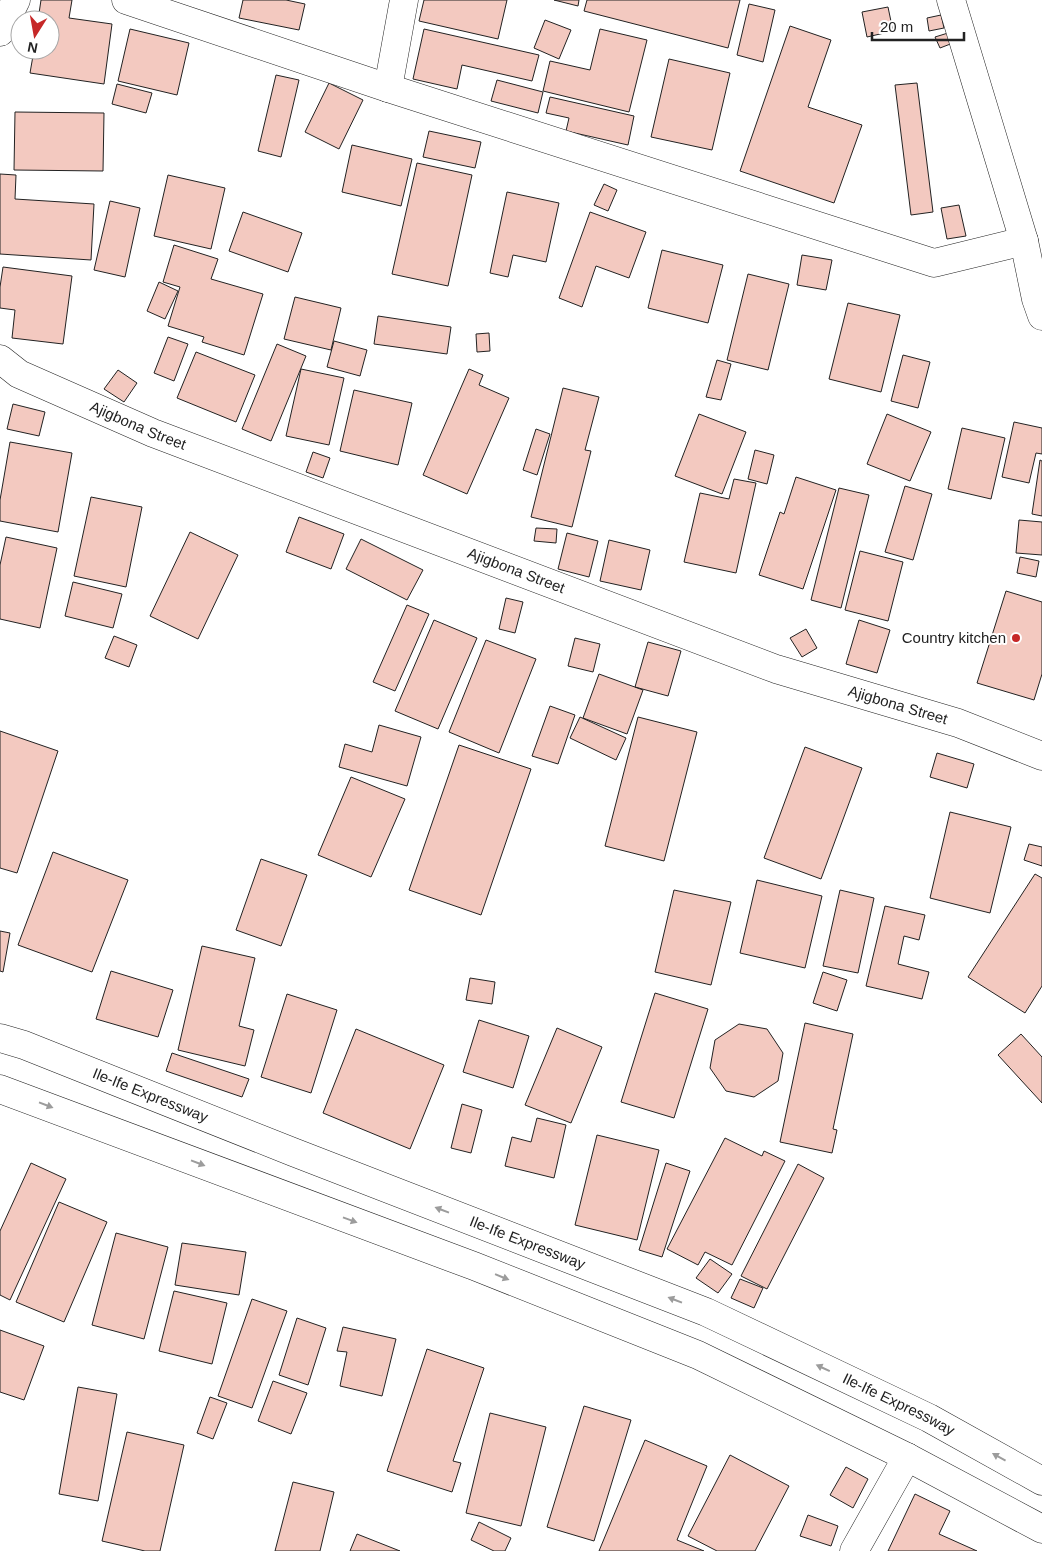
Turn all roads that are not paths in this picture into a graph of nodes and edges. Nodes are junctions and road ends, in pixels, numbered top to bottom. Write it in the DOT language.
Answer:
graph roads {
  1 [pos="16,0"];
  2 [pos="126,0"];
  3 [pos="404,0"];
  4 [pos="951,0"];
  5 [pos="0,32"];
  6 [pos="388,88"];
  7 [pos="1024,241"];
  8 [pos="1040,304"];
  9 [pos="0,359"];
  10 [pos="1042,756"];
  11 [pos="0,1038"];
  12 [pos="0,1088"];
  13 [pos="907,1457"];
  14 [pos="1042,1481"];
  15 [pos="1042,1530"];
  16 [pos="854,1551"];
  1 -- 5 [label="main road"];
  2 -- 6 [label="main road"];
  3 -- 6 [label="main road"];
  4 -- 7 [label="main road"];
  6 -- 7 [label="main road"];
  7 -- 8 [label="main road"];
  9 -- 10 [label="main road, Ajigbona Street"];
  14 -- 11 [label="main road, Ile-Ife Expressway, one-way"];
  12 -- 13 [label="main road, one-way"];
  13 -- 15 [label="main road"];
  13 -- 16 [label="main road"];
}
